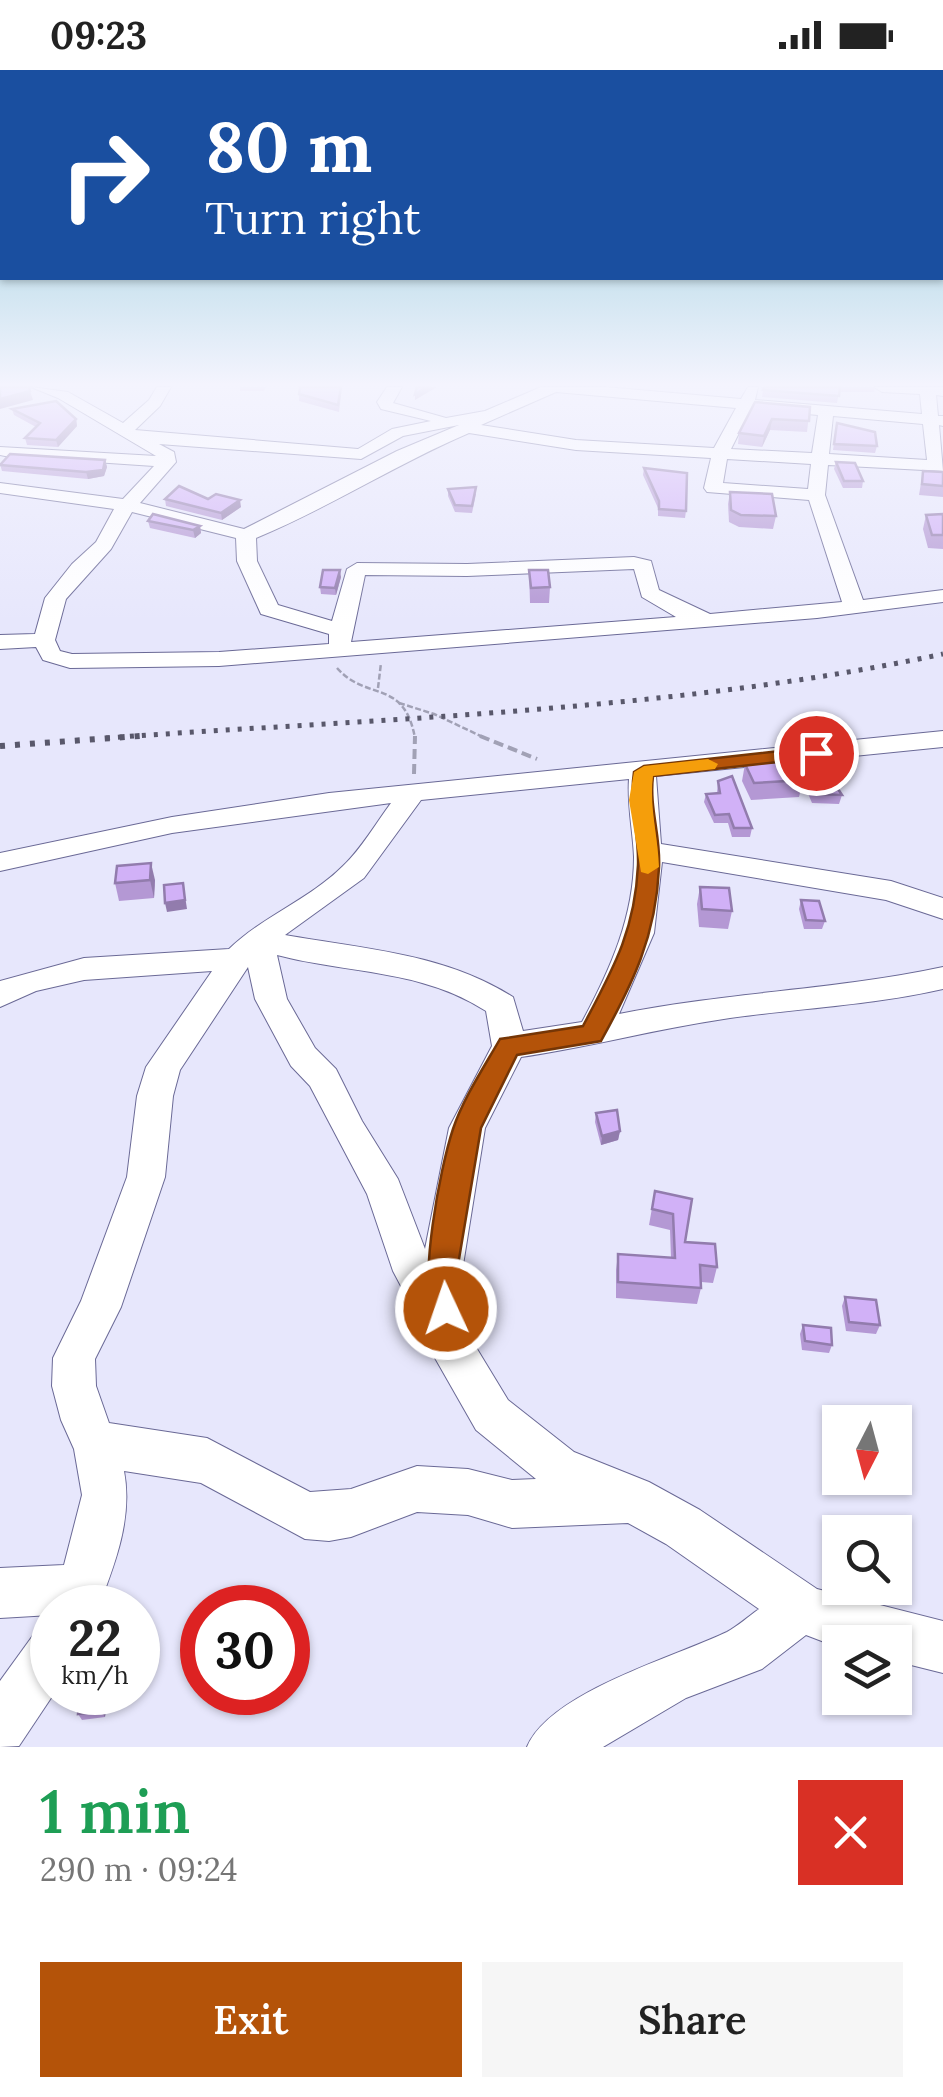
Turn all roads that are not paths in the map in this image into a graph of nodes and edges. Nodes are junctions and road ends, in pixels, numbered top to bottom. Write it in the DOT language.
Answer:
graph roads {
  1 [pos="70,465"];
  2 [pos="164,465"];
  3 [pos="386,465"];
  4 [pos="718,465"];
  5 [pos="819,465"];
  6 [pos="0,488"];
  7 [pos="34,492"];
  8 [pos="816,495"];
  9 [pos="128,506"];
  10 [pos="246,535"];
  11 [pos="943,596"];
  12 [pos="854,605"];
  13 [pos="713,620"];
  14 [pos="340,639"];
  15 [pos="44,640"];
  16 [pos="0,642"];
  17 [pos="943,739"];
  18 [pos="642,786"];
  19 [pos="412,793"];
  20 [pos="648,852"];
  21 [pos="0,862"];
  22 [pos="943,909"];
  23 [pos="248,948"];
  24 [pos="943,978"];
  25 [pos="0,996"];
  26 [pos="592,1034"];
  27 [pos="509,1046"];
  28 [pos="446,1329"];
  29 [pos="96,1444"];
  30 [pos="632,1499"];
  31 [pos="82,1585"];
  32 [pos="0,1594"];
  33 [pos="30,1596"];
  34 [pos="801,1608"];
  35 [pos="943,1646"];
  36 [pos="30,1684"];
  37 [pos="0,1727"];
  38 [pos="554,1747"];
  1 -- 7 [label="street"];
  2 -- 9 [label="street"];
  3 -- 10 [label="street"];
  4 -- 8 [label="street"];
  5 -- 8 [label="street"];
  6 -- 7 [label="street"];
  7 -- 9 [label="street"];
  8 -- 12 [label="street"];
  9 -- 10 [label="street"];
  9 -- 15 [label="street"];
  10 -- 14 [label="street"];
  11 -- 12 [label="street"];
  12 -- 13 [label="street"];
  13 -- 14 [label="street"];
  13 -- 14 [label="street"];
  14 -- 15 [label="street"];
  15 -- 16 [label="street"];
  17 -- 18 [label="street"];
  18 -- 19 [label="street"];
  18 -- 20 [label="street"];
  19 -- 21 [label="street"];
  19 -- 23 [label="street"];
  20 -- 22 [label="street"];
  20 -- 26 [label="street"];
  23 -- 25 [label="street"];
  23 -- 27 [label="street"];
  23 -- 28 [label="street"];
  23 -- 29 [label="street"];
  24 -- 26 [label="street"];
  26 -- 27 [label="street"];
  27 -- 28 [label="street"];
  28 -- 30 [label="street"];
  29 -- 30 [label="street"];
  29 -- 31 [label="street"];
  30 -- 34 [label="street"];
  32 -- 33 [label="street"];
  34 -- 35 [label="street"];
  34 -- 38 [label="street"];
  36 -- 37 [label="street"];
}
